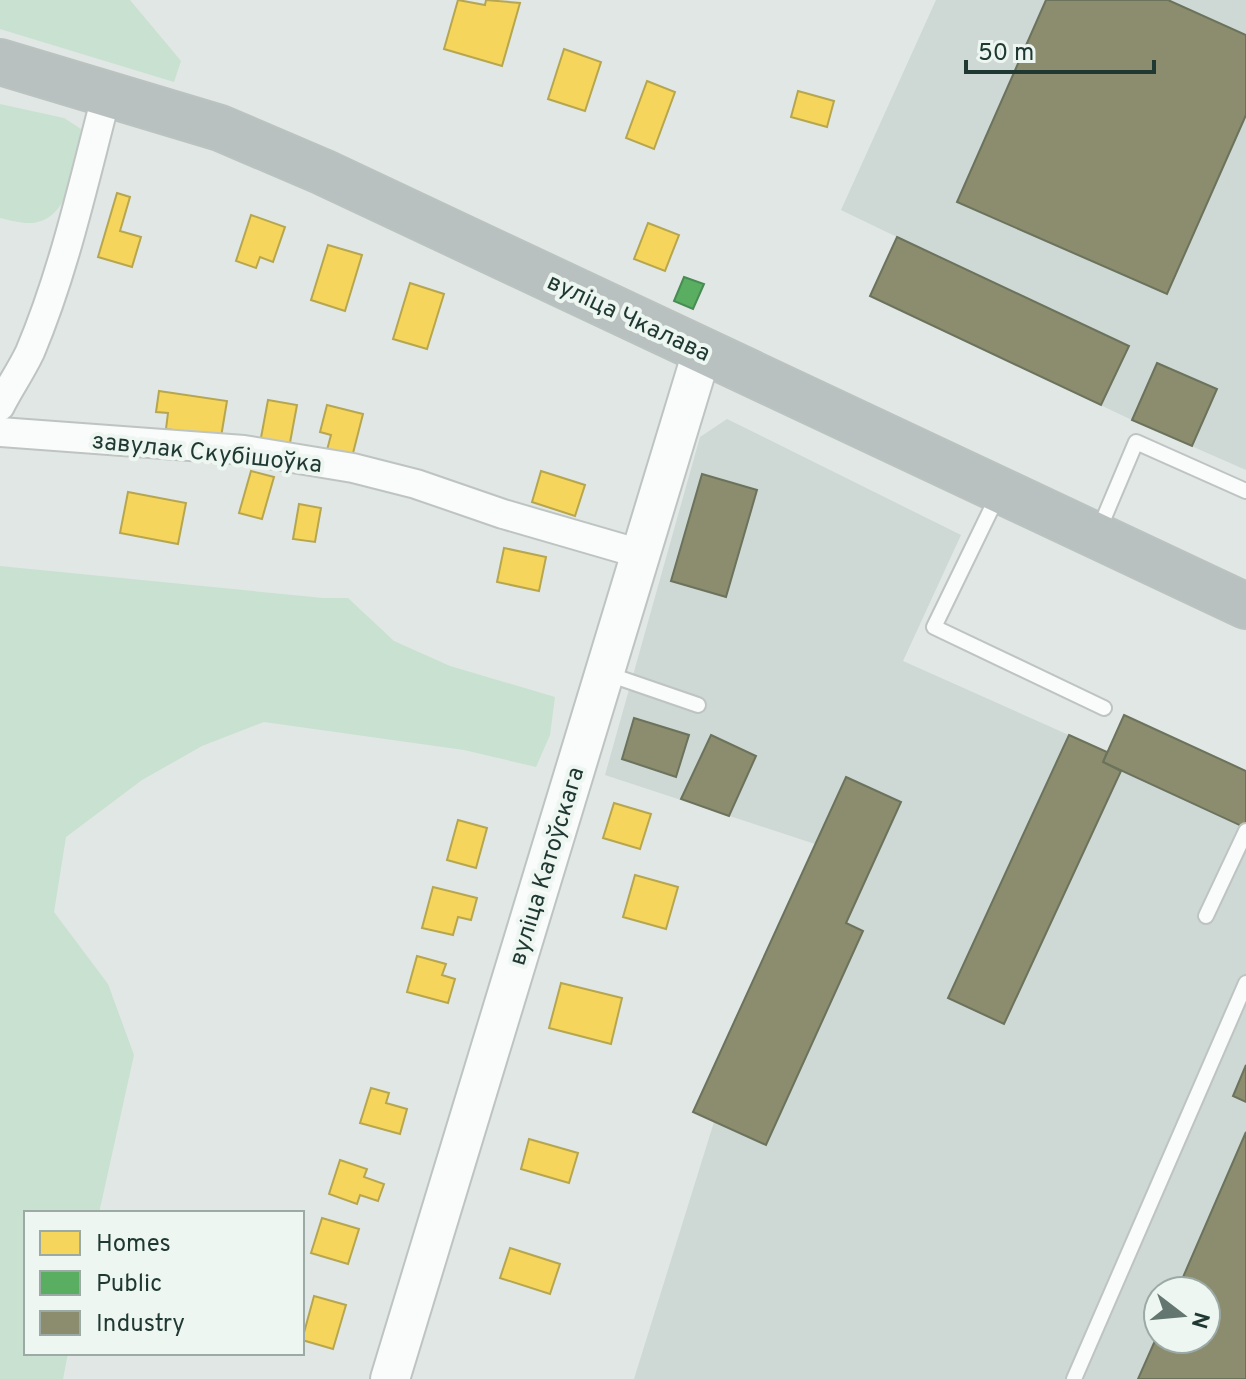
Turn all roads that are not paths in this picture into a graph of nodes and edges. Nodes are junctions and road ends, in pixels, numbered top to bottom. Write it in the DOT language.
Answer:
graph roads {
  1 [pos="0,62"];
  2 [pos="107,93"];
  3 [pos="702,352"];
  4 [pos="0,406"];
  5 [pos="0,432"];
  6 [pos="999,491"];
  7 [pos="1246,491"];
  8 [pos="1096,536"];
  9 [pos="641,554"];
  10 [pos="1246,606"];
  11 [pos="605,673"];
  12 [pos="698,705"];
  13 [pos="1104,708"];
  14 [pos="1246,831"];
  15 [pos="1206,916"];
  16 [pos="1246,983"];
  17 [pos="390,1379"];
  18 [pos="1074,1379"];
  1 -- 2 [label="highway, вуліца Чкалава"];
  2 -- 3 [label="highway, вуліца Чкалава"];
  2 -- 4 [label="street"];
  3 -- 6 [label="highway, вуліца Чкалава"];
  3 -- 9 [label="main road, вуліца Катоўскага"];
  5 -- 9 [label="street, завулак Скубішоўка"];
  6 -- 8 [label="highway, вуліца Чкалава"];
  6 -- 13 [label="lane"];
  7 -- 8 [label="lane"];
  8 -- 10 [label="highway, вуліца Чкалава"];
  9 -- 11 [label="main road, вуліца Катоўскага"];
  11 -- 12 [label="lane"];
  11 -- 17 [label="main road, вуліца Катоўскага"];
  14 -- 15 [label="lane"];
  16 -- 18 [label="lane"];
}
